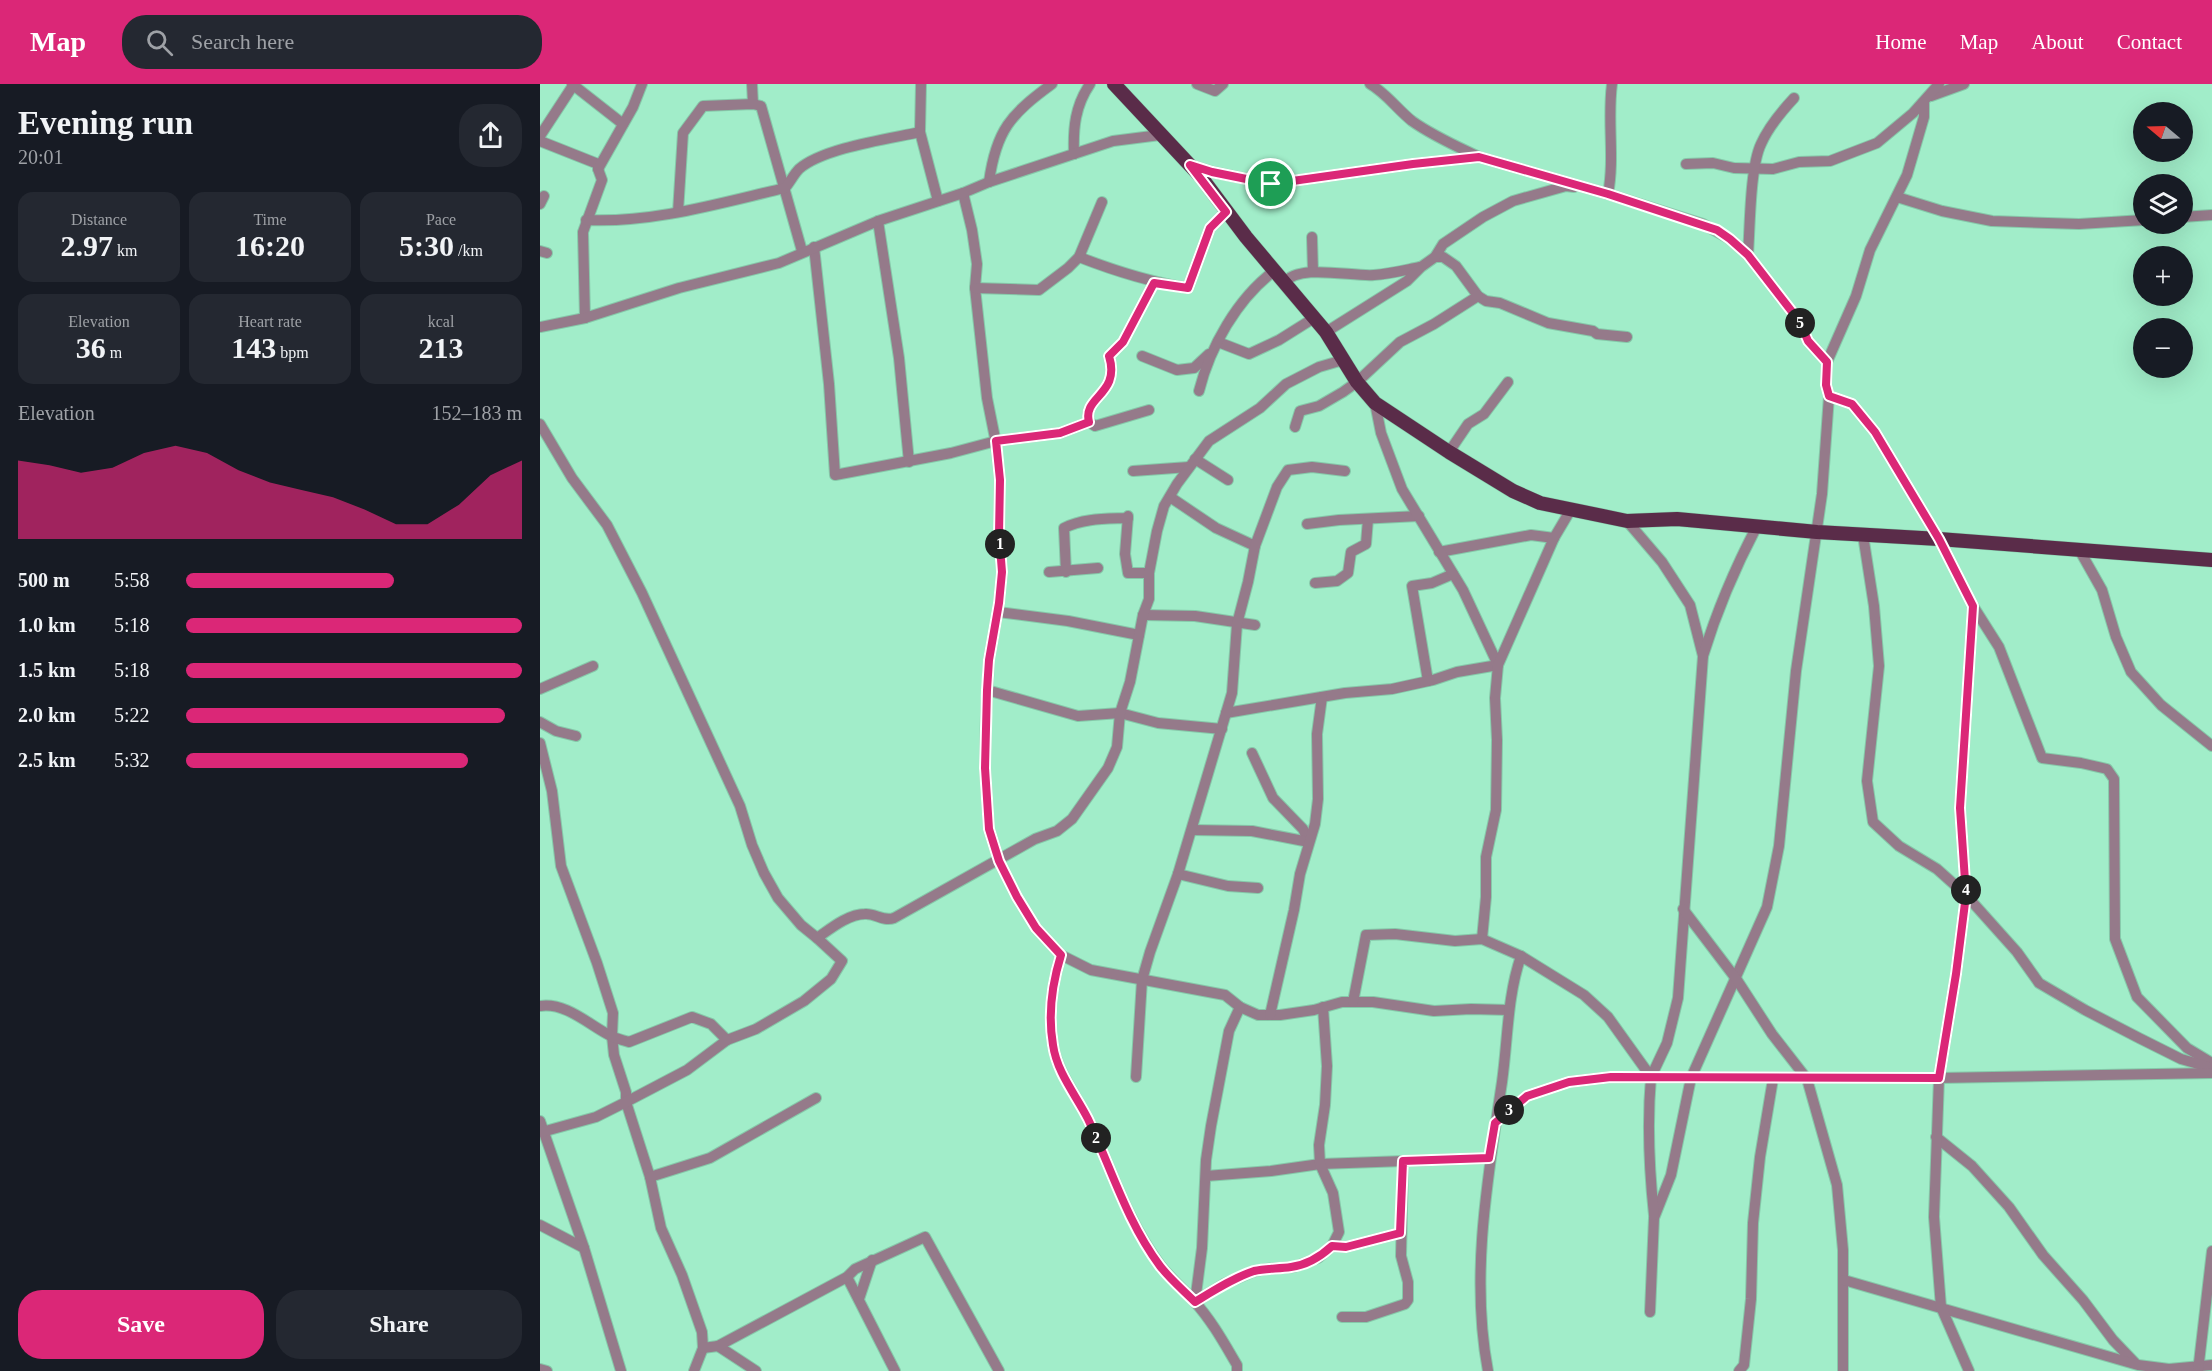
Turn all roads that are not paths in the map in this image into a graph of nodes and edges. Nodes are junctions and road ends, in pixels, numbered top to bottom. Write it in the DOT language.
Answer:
graph roads {
  1 [pos="573,84"];
  2 [pos="642,84"];
  3 [pos="752,84"];
  4 [pos="921,84"];
  5 [pos="1052,84"];
  6 [pos="1090,84"];
  7 [pos="1114,84"];
  8 [pos="1197,84"];
  9 [pos="1223,84"];
  10 [pos="1370,84"];
  11 [pos="1612,84"];
  12 [pos="1939,84"];
  13 [pos="1964,84"];
  14 [pos="1794,98"];
  15 [pos="1926,99"];
  16 [pos="753,104"];
  17 [pos="623,124"];
  18 [pos="920,132"];
  19 [pos="1160,135"];
  20 [pos="540,136"];
  21 [pos="540,141"];
  22 [pos="1074,154"];
  23 [pos="1479,157"];
  24 [pos="1686,164"];
  25 [pos="1190,165"];
  26 [pos="598,169"];
  27 [pos="1755,169"];
  28 [pos="989,182"];
  29 [pos="785,188"];
  30 [pos="1586,188"];
  31 [pos="963,193"];
  32 [pos="1608,194"];
  33 [pos="1897,197"];
  34 [pos="938,201"];
  35 [pos="1102,202"];
  36 [pos="678,212"];
  37 [pos="1226,212"];
  38 [pos="2212,214"];
  39 [pos="2193,215"];
  40 [pos="586,220"];
  41 [pos="878,221"];
  42 [pos="2133,221"];
  43 [pos="1312,237"];
  44 [pos="814,247"];
  45 [pos="802,251"];
  46 [pos="1748,255"];
  47 [pos="1079,257"];
  48 [pos="1435,257"];
  49 [pos="1421,267"];
  50 [pos="1274,271"];
  51 [pos="1313,272"];
  52 [pos="1154,283"];
  53 [pos="1284,283"];
  54 [pos="975,288"];
  55 [pos="1478,296"];
  56 [pos="585,318"];
  57 [pos="1314,318"];
  58 [pos="540,327"];
  59 [pos="1326,332"];
  60 [pos="1627,337"];
  61 [pos="1216,346"];
  62 [pos="1142,356"];
  63 [pos="1343,360"];
  64 [pos="1827,362"];
  65 [pos="1357,382"];
  66 [pos="1508,382"];
  67 [pos="1199,391"];
  68 [pos="1829,396"];
  69 [pos="1375,403"];
  70 [pos="1149,410"];
  71 [pos="1089,422"];
  72 [pos="540,424"];
  73 [pos="1295,427"];
  74 [pos="996,441"];
  75 [pos="1449,452"];
  76 [pos="909,462"];
  77 [pos="1192,463"];
  78 [pos="1133,471"];
  79 [pos="1345,471"];
  80 [pos="1228,480"];
  81 [pos="1170,497"];
  82 [pos="1570,511"];
  83 [pos="1419,516"];
  84 [pos="1368,519"];
  85 [pos="1627,521"];
  86 [pos="1308,524"];
  87 [pos="1757,526"];
  88 [pos="1817,532"];
  89 [pos="1863,535"];
  90 [pos="1554,538"];
  91 [pos="1939,539"];
  92 [pos="1254,546"];
  93 [pos="2080,551"];
  94 [pos="1439,552"];
  95 [pos="2212,560"];
  96 [pos="1098,568"];
  97 [pos="1049,572"];
  98 [pos="1066,572"];
  99 [pos="1149,573"];
  100 [pos="1453,574"];
  101 [pos="1315,583"];
  102 [pos="1973,606"];
  103 [pos="998,612"];
  104 [pos="1143,615"];
  105 [pos="1237,624"];
  106 [pos="1255,625"];
  107 [pos="1139,635"];
  108 [pos="1703,656"];
  109 [pos="1498,665"];
  110 [pos="593,666"];
  111 [pos="1428,681"];
  112 [pos="540,689"];
  113 [pos="987,690"];
  114 [pos="1322,697"];
  115 [pos="1120,713"];
  116 [pos="1226,713"];
  117 [pos="540,723"];
  118 [pos="1222,729"];
  119 [pos="576,736"];
  120 [pos="540,743"];
  121 [pos="2212,746"];
  122 [pos="1252,753"];
  123 [pos="1192,830"];
  124 [pos="1309,842"];
  125 [pos="999,861"];
  126 [pos="1178,874"];
  127 [pos="1258,888"];
  128 [pos="1966,895"];
  129 [pos="1683,909"];
  130 [pos="817,938"];
  131 [pos="1482,939"];
  132 [pos="1061,955"];
  133 [pos="1521,956"];
  134 [pos="1142,980"];
  135 [pos="1737,980"];
  136 [pos="1353,1002"];
  137 [pos="540,1006"];
  138 [pos="1240,1006"];
  139 [pos="1323,1007"];
  140 [pos="1509,1010"];
  141 [pos="1270,1015"];
  142 [pos="612,1036"];
  143 [pos="727,1040"];
  144 [pos="2212,1063"];
  145 [pos="2212,1068"];
  146 [pos="2212,1073"];
  147 [pos="1136,1077"];
  148 [pos="1651,1077"];
  149 [pos="1691,1078"];
  150 [pos="1939,1078"];
  151 [pos="1773,1079"];
  152 [pos="1807,1079"];
  153 [pos="816,1098"];
  154 [pos="626,1102"];
  155 [pos="1495,1123"];
  156 [pos="541,1127"];
  157 [pos="1936,1137"];
  158 [pos="1489,1158"];
  159 [pos="1403,1161"];
  160 [pos="1320,1164"];
  161 [pos="1206,1176"];
  162 [pos="650,1177"];
  163 [pos="1654,1218"];
  164 [pos="540,1225"];
  165 [pos="1400,1233"];
  166 [pos="1332,1246"];
  167 [pos="584,1248"];
  168 [pos="2212,1251"];
  169 [pos="872,1260"];
  170 [pos="846,1277"];
  171 [pos="1844,1280"];
  172 [pos="859,1299"];
  173 [pos="1195,1302"];
  174 [pos="1941,1307"];
  175 [pos="1650,1312"];
  176 [pos="1342,1317"];
  177 [pos="718,1346"];
  178 [pos="703,1348"];
  179 [pos="2138,1365"];
  180 [pos="2212,1365"];
  181 [pos="2199,1368"];
  182 [pos="540,1370"];
  183 [pos="548,1371"];
  184 [pos="621,1371"];
  185 [pos="694,1371"];
  186 [pos="756,1371"];
  187 [pos="895,1371"];
  188 [pos="999,1371"];
  189 [pos="1237,1371"];
  190 [pos="1488,1371"];
  191 [pos="1739,1371"];
  192 [pos="1843,1371"];
  193 [pos="1969,1371"];
  1 -- 17 [label="street"];
  1 -- 20 [label="street"];
  2 -- 17 [label="street"];
  3 -- 16 [label="street"];
  4 -- 18 [label="street"];
  5 -- 28 [label="street"];
  6 -- 22 [label="street"];
  7 -- 19 [label="main road"];
  8 -- 9 [label="street"];
  10 -- 23 [label="street"];
  11 -- 32 [label="street"];
  12 -- 15 [label="street"];
  13 -- 15 [label="street"];
  14 -- 27 [label="street"];
  15 -- 27 [label="street"];
  15 -- 33 [label="street"];
  16 -- 29 [label="street"];
  16 -- 36 [label="street"];
  17 -- 26 [label="street"];
  18 -- 29 [label="street"];
  18 -- 34 [label="street"];
  19 -- 22 [label="street"];
  19 -- 25 [label="main road"];
  21 -- 26 [label="street"];
  22 -- 28 [label="street"];
  23 -- 25 [label="street"];
  23 -- 30 [label="street"];
  24 -- 27 [label="street"];
  25 -- 37 [label="main road"];
  26 -- 40 [label="street"];
  27 -- 46 [label="street"];
  28 -- 31 [label="street"];
  29 -- 36 [label="street"];
  29 -- 45 [label="street"];
  30 -- 32 [label="street"];
  30 -- 48 [label="street"];
  31 -- 34 [label="street"];
  31 -- 54 [label="street"];
  32 -- 46 [label="street"];
  33 -- 42 [label="street"];
  33 -- 64 [label="street"];
  34 -- 41 [label="street"];
  35 -- 47 [label="street"];
  36 -- 40 [label="street"];
  37 -- 50 [label="main road"];
  37 -- 52 [label="street"];
  38 -- 39 [label="street"];
  40 -- 56 [label="street"];
  41 -- 44 [label="street"];
  41 -- 76 [label="street"];
  43 -- 51 [label="street"];
  44 -- 45 [label="street"];
  44 -- 76 [label="street"];
  45 -- 56 [label="street"];
  46 -- 64 [label="street"];
  47 -- 52 [label="street"];
  47 -- 54 [label="street"];
  48 -- 49 [label="street"];
  48 -- 55 [label="street"];
  49 -- 51 [label="street"];
  49 -- 59 [label="street"];
  50 -- 53 [label="main road"];
  50 -- 61 [label="street"];
  51 -- 53 [label="street"];
  52 -- 71 [label="street"];
  53 -- 57 [label="main road"];
  54 -- 74 [label="street"];
  55 -- 60 [label="street"];
  55 -- 65 [label="street"];
  56 -- 58 [label="street"];
  57 -- 59 [label="main road"];
  57 -- 61 [label="street"];
  59 -- 63 [label="main road"];
  61 -- 62 [label="street"];
  61 -- 67 [label="street"];
  63 -- 65 [label="main road"];
  63 -- 77 [label="street"];
  64 -- 68 [label="street"];
  65 -- 69 [label="main road"];
  65 -- 73 [label="street"];
  66 -- 75 [label="street"];
  68 -- 88 [label="street"];
  68 -- 91 [label="street"];
  69 -- 75 [label="main road"];
  69 -- 83 [label="street"];
  70 -- 71 [label="street"];
  71 -- 74 [label="street"];
  72 -- 130 [label="street"];
  74 -- 76 [label="street"];
  74 -- 103 [label="street"];
  75 -- 82 [label="main road"];
  77 -- 78 [label="street"];
  77 -- 80 [label="street"];
  77 -- 81 [label="street"];
  79 -- 92 [label="street"];
  81 -- 92 [label="street"];
  81 -- 99 [label="street"];
  82 -- 85 [label="main road"];
  82 -- 90 [label="street"];
  83 -- 84 [label="street"];
  83 -- 94 [label="street"];
  84 -- 86 [label="street"];
  84 -- 101 [label="street"];
  85 -- 87 [label="main road"];
  85 -- 108 [label="street"];
  87 -- 88 [label="main road"];
  87 -- 108 [label="street"];
  88 -- 89 [label="main road"];
  88 -- 135 [label="street"];
  89 -- 91 [label="main road"];
  89 -- 128 [label="street"];
  90 -- 94 [label="street"];
  90 -- 109 [label="street"];
  91 -- 93 [label="main road"];
  91 -- 102 [label="street"];
  92 -- 105 [label="street"];
  93 -- 95 [label="main road"];
  93 -- 121 [label="street"];
  94 -- 100 [label="street"];
  96 -- 98 [label="street"];
  97 -- 98 [label="street"];
  98 -- 99 [label="street"];
  99 -- 104 [label="street"];
  100 -- 109 [label="street"];
  100 -- 111 [label="street"];
  102 -- 128 [label="street"];
  102 -- 144 [label="street"];
  103 -- 107 [label="street"];
  103 -- 113 [label="street"];
  104 -- 105 [label="street"];
  104 -- 107 [label="street"];
  105 -- 106 [label="street"];
  105 -- 116 [label="street"];
  107 -- 115 [label="street"];
  108 -- 129 [label="street"];
  109 -- 111 [label="street"];
  109 -- 131 [label="street"];
  110 -- 112 [label="street"];
  111 -- 114 [label="street"];
  113 -- 115 [label="street"];
  113 -- 125 [label="street"];
  114 -- 116 [label="street"];
  114 -- 124 [label="street"];
  115 -- 118 [label="street"];
  115 -- 125 [label="street"];
  116 -- 118 [label="street"];
  117 -- 119 [label="street"];
  118 -- 123 [label="street"];
  120 -- 142 [label="street"];
  122 -- 124 [label="street"];
  123 -- 124 [label="street"];
  123 -- 126 [label="street"];
  124 -- 141 [label="street"];
  125 -- 130 [label="street"];
  125 -- 132 [label="street"];
  126 -- 127 [label="street"];
  126 -- 134 [label="street"];
  128 -- 145 [label="street"];
  128 -- 150 [label="street"];
  129 -- 135 [label="street"];
  129 -- 148 [label="street"];
  130 -- 143 [label="street"];
  131 -- 133 [label="street"];
  131 -- 136 [label="street"];
  132 -- 134 [label="street"];
  132 -- 173 [label="street"];
  133 -- 140 [label="street"];
  133 -- 148 [label="street"];
  134 -- 138 [label="street"];
  134 -- 147 [label="street"];
  135 -- 149 [label="street"];
  135 -- 152 [label="street"];
  136 -- 139 [label="street"];
  136 -- 140 [label="street"];
  137 -- 142 [label="street"];
  138 -- 141 [label="street"];
  138 -- 161 [label="street"];
  139 -- 141 [label="street"];
  139 -- 160 [label="street"];
  140 -- 155 [label="street"];
  142 -- 143 [label="street"];
  142 -- 154 [label="street"];
  143 -- 154 [label="street"];
  146 -- 150 [label="street"];
  148 -- 149 [label="street"];
  148 -- 155 [label="street"];
  148 -- 163 [label="street"];
  149 -- 151 [label="street"];
  149 -- 163 [label="street"];
  150 -- 152 [label="street"];
  150 -- 157 [label="street"];
  151 -- 152 [label="street"];
  151 -- 191 [label="street"];
  152 -- 171 [label="street"];
  153 -- 162 [label="street"];
  154 -- 156 [label="street"];
  154 -- 162 [label="street"];
  155 -- 158 [label="street"];
  156 -- 167 [label="street"];
  157 -- 174 [label="street"];
  157 -- 179 [label="street"];
  158 -- 159 [label="street"];
  158 -- 190 [label="street"];
  159 -- 160 [label="street"];
  159 -- 165 [label="street"];
  160 -- 161 [label="street"];
  160 -- 166 [label="street"];
  161 -- 173 [label="street"];
  162 -- 178 [label="street"];
  163 -- 175 [label="street"];
  164 -- 167 [label="street"];
  165 -- 166 [label="street"];
  165 -- 176 [label="street"];
  166 -- 173 [label="street"];
  167 -- 184 [label="street"];
  168 -- 181 [label="street"];
  169 -- 170 [label="street"];
  169 -- 172 [label="street"];
  169 -- 188 [label="street"];
  170 -- 172 [label="street"];
  170 -- 177 [label="street"];
  171 -- 174 [label="street"];
  171 -- 192 [label="street"];
  172 -- 187 [label="street"];
  173 -- 189 [label="street"];
  174 -- 179 [label="street"];
  174 -- 193 [label="street"];
  177 -- 178 [label="street"];
  177 -- 186 [label="street"];
  178 -- 185 [label="street"];
  179 -- 181 [label="street"];
  180 -- 181 [label="street"];
  182 -- 183 [label="street"];
}
